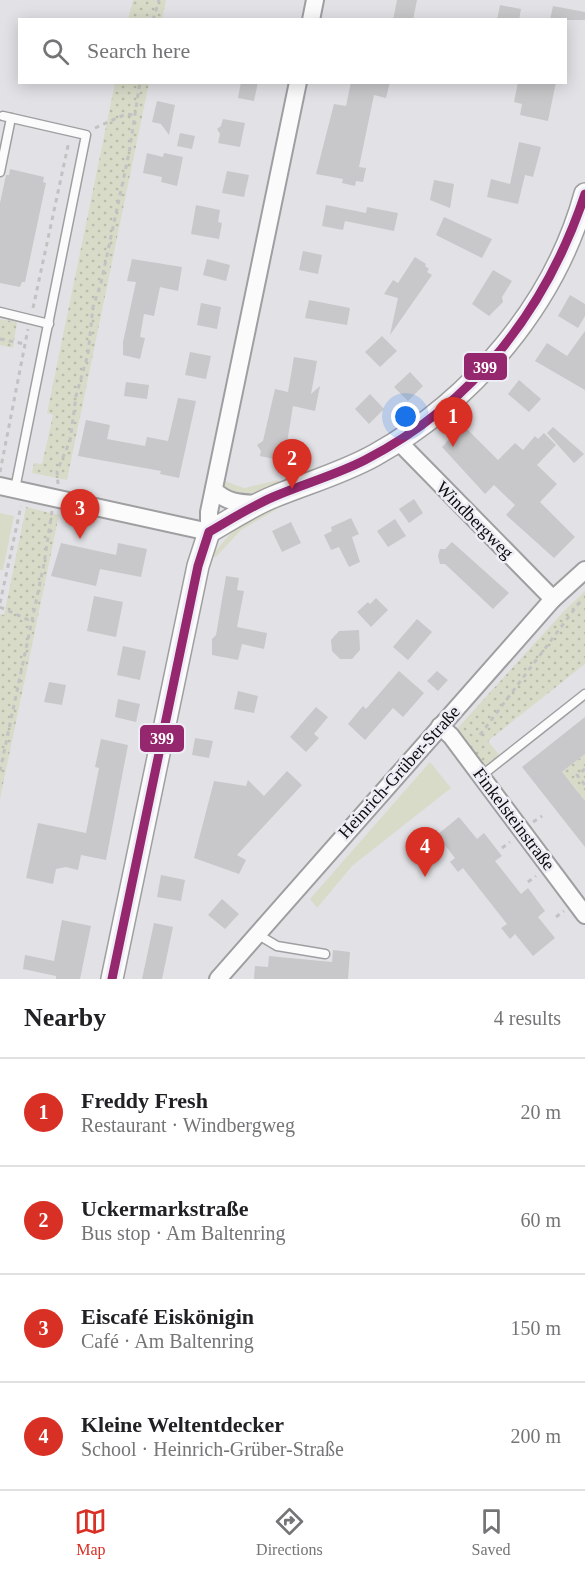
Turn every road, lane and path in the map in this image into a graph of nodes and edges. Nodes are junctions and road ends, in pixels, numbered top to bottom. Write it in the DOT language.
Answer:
graph roads {
  1 [pos="159,0"];
  2 [pos="315,0"];
  3 [pos="154,18"];
  4 [pos="311,18"];
  5 [pos="140,84"];
  6 [pos="298,84"];
  7 [pos="134,115"];
  8 [pos="71,132"];
  9 [pos="86,135"];
  10 [pos="0,172"];
  11 [pos="585,194"];
  12 [pos="0,312"];
  13 [pos="30,320"];
  14 [pos="49,324"];
  15 [pos="0,339"];
  16 [pos="25,344"];
  17 [pos="398,441"];
  18 [pos="0,474"];
  19 [pos="214,490"];
  20 [pos="12,491"];
  21 [pos="55,498"];
  22 [pos="257,504"];
  23 [pos="209,532"];
  24 [pos="585,570"];
  25 [pos="553,599"];
  26 [pos="0,603"];
  27 [pos="585,603"];
  28 [pos="0,608"];
  29 [pos="33,622"];
  30 [pos="585,694"];
  31 [pos="440,726"];
  32 [pos="480,735"];
  33 [pos="0,769"];
  34 [pos="585,769"];
  35 [pos="481,776"];
  36 [pos="585,785"];
  37 [pos="585,915"];
  38 [pos="257,934"];
  39 [pos="325,954"];
  40 [pos="112,979"];
  41 [pos="218,979"];
  1 -- 3 [label="path"];
  2 -- 4 [label="street"];
  5 -- 7 [label="path"];
  6 -- 19 [label="street"];
  7 -- 9 [label="path"];
  7 -- 21 [label="path"];
  8 -- 9 [label="lane"];
  8 -- 10 [label="lane"];
  8 -- 13 [label="path"];
  9 -- 14 [label="lane"];
  11 -- 17 [label="street"];
  12 -- 13 [label="lane"];
  13 -- 14 [label="lane"];
  13 -- 16 [label="path"];
  14 -- 20 [label="lane"];
  15 -- 16 [label="path"];
  16 -- 18 [label="path"];
  17 -- 22 [label="street"];
  17 -- 25 [label="street, Windbergweg"];
  19 -- 22 [label="street"];
  19 -- 23 [label="street"];
  20 -- 21 [label="street"];
  20 -- 26 [label="path"];
  21 -- 23 [label="street"];
  21 -- 29 [label="path"];
  22 -- 23 [label="street"];
  23 -- 40 [label="street"];
  24 -- 25 [label="street, Heinrich-Grüber-Straße"];
  25 -- 31 [label="street, Heinrich-Grüber-Straße"];
  27 -- 32 [label="path"];
  28 -- 29 [label="path"];
  29 -- 33 [label="path"];
  30 -- 35 [label="lane"];
  31 -- 35 [label="street, Finkelsteinstraße"];
  31 -- 38 [label="street, Heinrich-Grüber-Straße"];
  34 -- 36 [label="path"];
  35 -- 37 [label="street, Finkelsteinstraße"];
  38 -- 39 [label="lane"];
  38 -- 41 [label="street, Heinrich-Grüber-Straße"];
}
